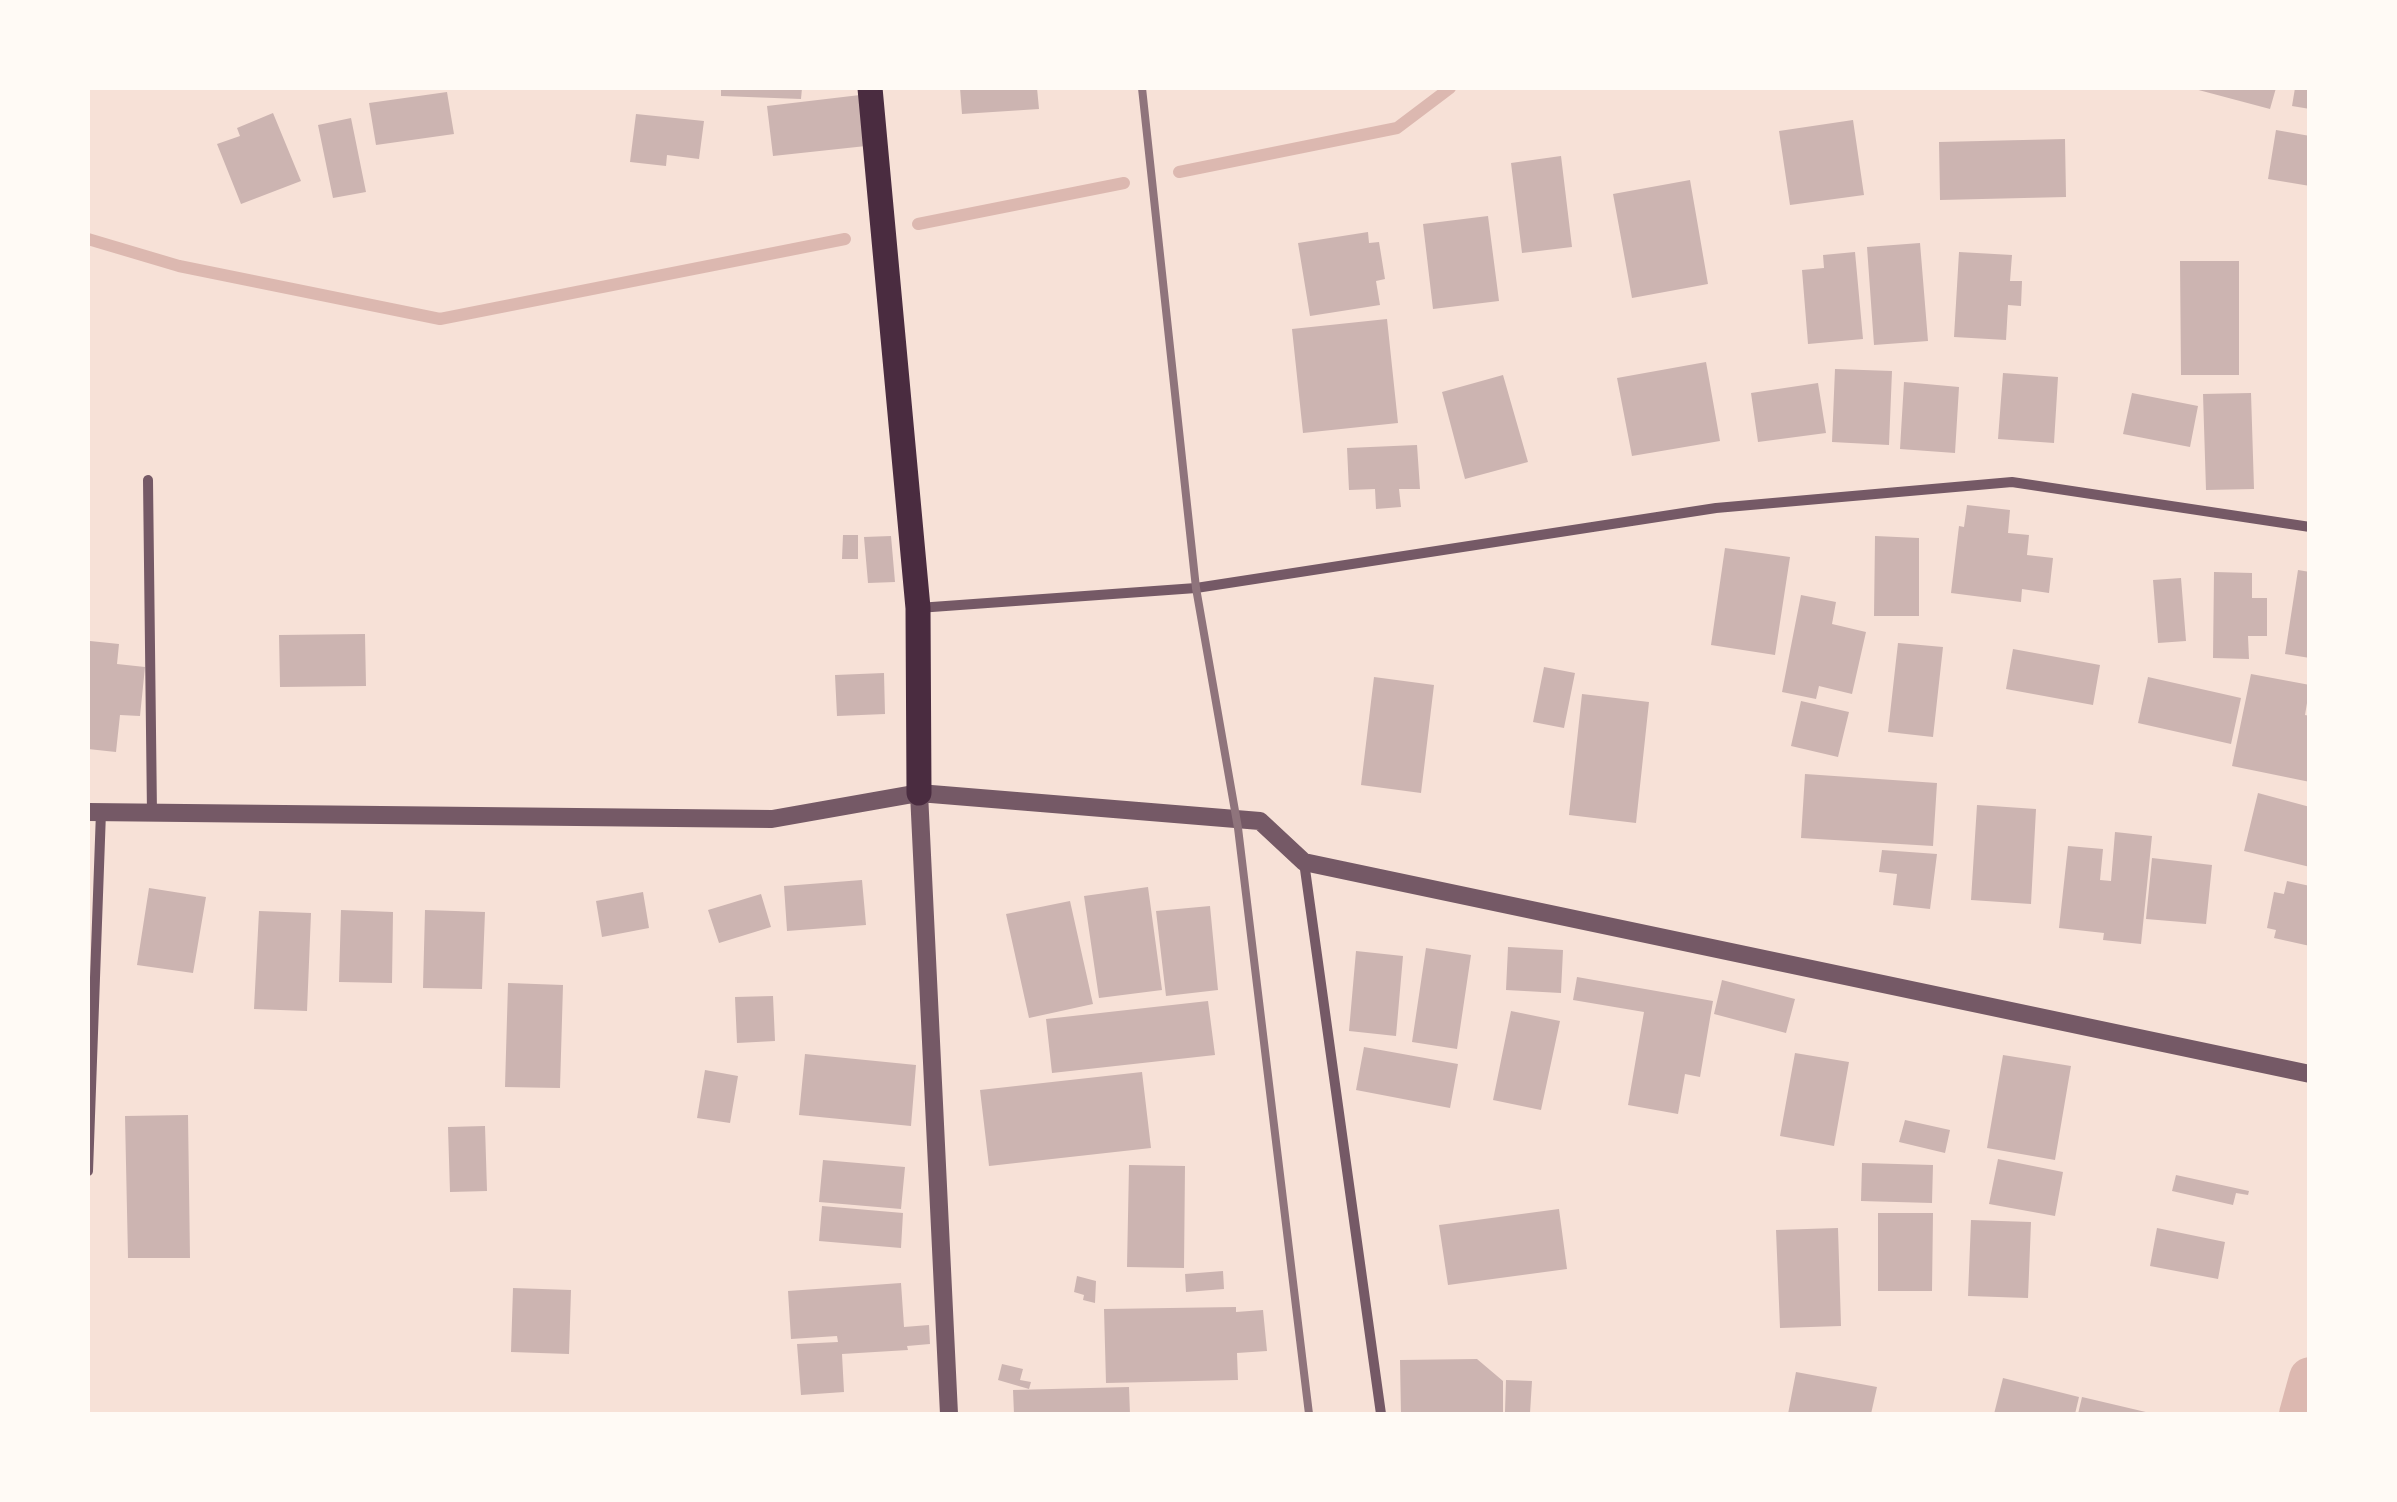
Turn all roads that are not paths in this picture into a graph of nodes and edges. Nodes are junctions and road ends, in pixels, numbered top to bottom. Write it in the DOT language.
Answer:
graph roads {
  1 [pos="870,88"];
  2 [pos="148,480"];
  3 [pos="2310,527"];
  4 [pos="918,608"];
  5 [pos="919,792"];
  6 [pos="94,812"];
  7 [pos="152,814"];
  8 [pos="1304,862"];
  9 [pos="2310,1074"];
  10 [pos="88,1172"];
  11 [pos="949,1414"];
  12 [pos="1381,1414"];
  1 -- 4 [label="main road"];
  2 -- 7 [label="street"];
  3 -- 4 [label="street"];
  4 -- 5 [label="main road"];
  5 -- 7 [label="street"];
  5 -- 8 [label="street"];
  5 -- 11 [label="street"];
  6 -- 7 [label="street"];
  6 -- 10 [label="street"];
  8 -- 9 [label="street"];
  8 -- 12 [label="street"];
}
